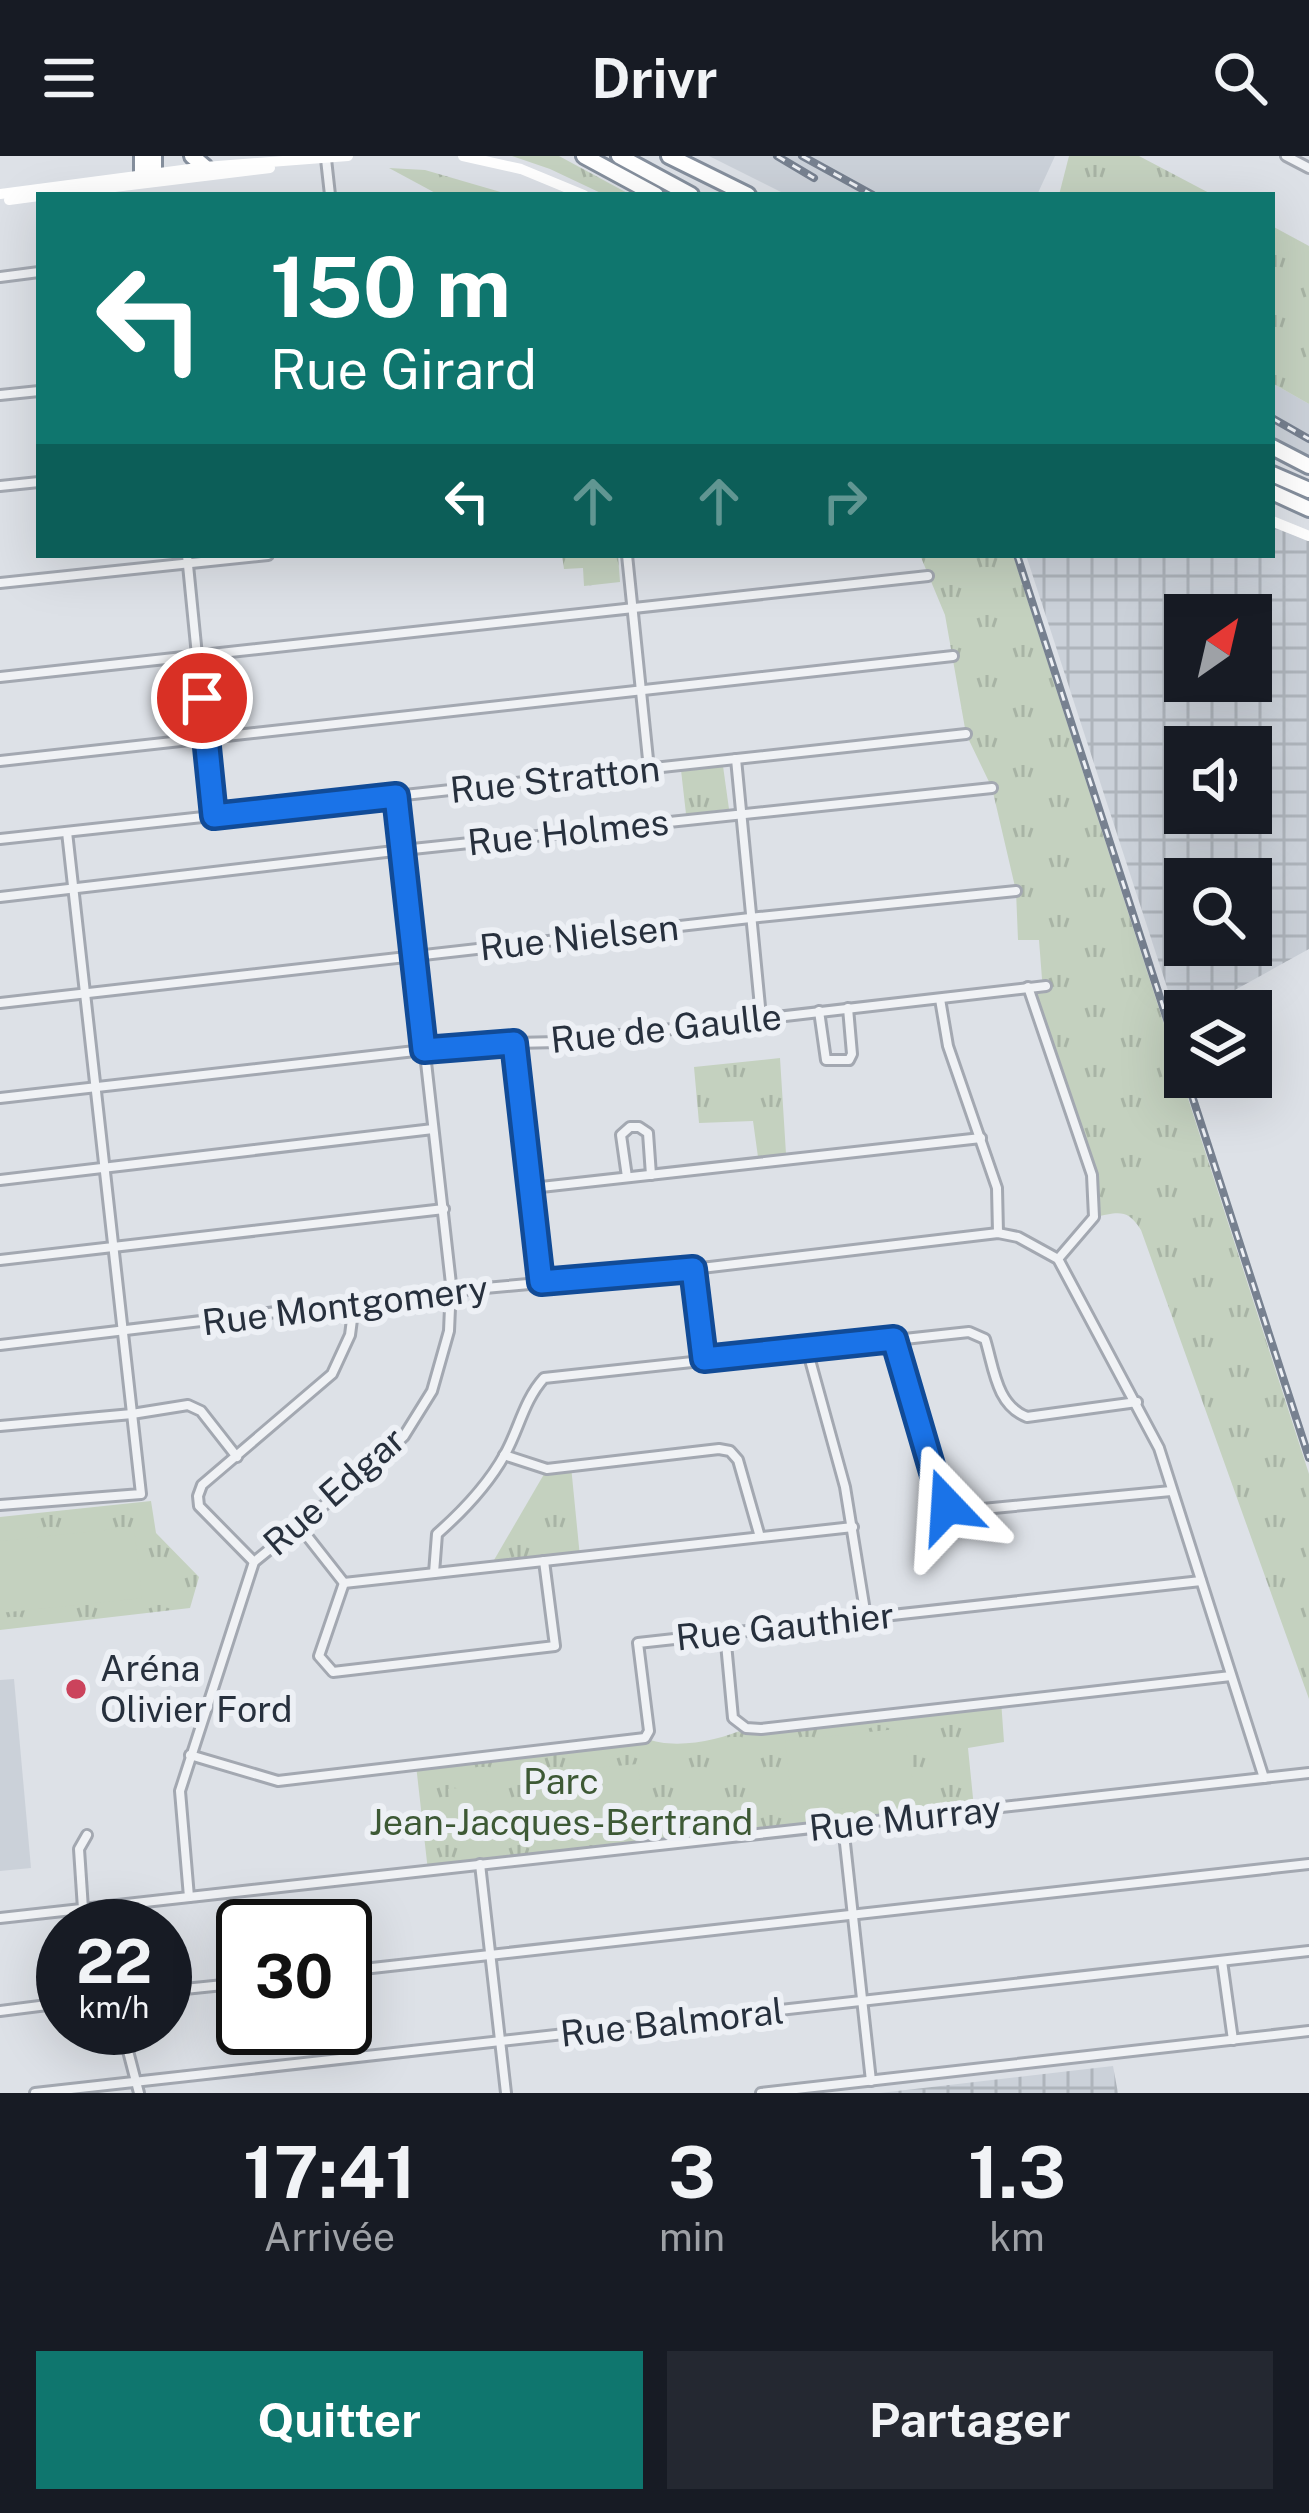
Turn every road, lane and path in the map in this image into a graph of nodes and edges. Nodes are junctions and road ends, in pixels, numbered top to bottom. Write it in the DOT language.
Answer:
graph roads {
  1 [pos="142,156"];
  2 [pos="154,156"];
  3 [pos="192,156"];
  4 [pos="348,156"];
  5 [pos="463,156"];
  6 [pos="584,156"];
  7 [pos="619,156"];
  8 [pos="669,156"];
  9 [pos="1286,156"];
  10 [pos="326,159"];
  11 [pos="303,161"];
  12 [pos="206,167"];
  13 [pos="1309,169"];
  14 [pos="148,185"];
  15 [pos="68,192"];
  16 [pos="79,192"];
  17 [pos="330,192"];
  18 [pos="577,192"];
  19 [pos="650,192"];
  20 [pos="685,192"];
  21 [pos="742,192"];
  22 [pos="36,195"];
  23 [pos="36,196"];
  24 [pos="0,198"];
  25 [pos="36,272"];
  26 [pos="0,277"];
  27 [pos="36,391"];
  28 [pos="0,395"];
  29 [pos="1275,449"];
  30 [pos="1309,466"];
  31 [pos="1275,475"];
  32 [pos="36,482"];
  33 [pos="0,486"];
  34 [pos="1309,490"];
  35 [pos="1275,493"];
  36 [pos="1309,508"];
  37 [pos="1275,522"];
  38 [pos="1309,536"];
  39 [pos="627,558"];
  40 [pos="188,559"];
  41 [pos="928,576"];
  42 [pos="0,583"];
  43 [pos="632,608"];
  44 [pos="197,655"];
  45 [pos="953,656"];
  46 [pos="0,677"];
  47 [pos="641,690"];
  48 [pos="967,734"];
  49 [pos="206,737"];
  50 [pos="736,759"];
  51 [pos="0,760"];
  52 [pos="649,769"];
  53 [pos="992,788"];
  54 [pos="396,796"];
  55 [pos="740,814"];
  56 [pos="214,816"];
  57 [pos="67,832"];
  58 [pos="0,839"];
  59 [pos="403,850"];
  60 [pos="73,889"];
  61 [pos="1016,891"];
  62 [pos="0,897"];
  63 [pos="751,918"];
  64 [pos="414,956"];
  65 [pos="1046,986"];
  66 [pos="1028,987"];
  67 [pos="85,994"];
  68 [pos="940,999"];
  69 [pos="0,1003"];
  70 [pos="848,1008"];
  71 [pos="819,1011"];
  72 [pos="761,1017"];
  73 [pos="514,1043"];
  74 [pos="424,1050"];
  75 [pos="97,1088"];
  76 [pos="0,1098"];
  77 [pos="434,1129"];
  78 [pos="981,1138"];
  79 [pos="106,1168"];
  80 [pos="650,1175"];
  81 [pos="627,1178"];
  82 [pos="0,1180"];
  83 [pos="532,1188"];
  84 [pos="444,1209"];
  85 [pos="998,1233"];
  86 [pos="114,1247"];
  87 [pos="1058,1259"];
  88 [pos="0,1260"];
  89 [pos="693,1269"];
  90 [pos="541,1282"];
  91 [pos="452,1291"];
  92 [pos="354,1304"];
  93 [pos="123,1331"];
  94 [pos="894,1339"];
  95 [pos="0,1345"];
  96 [pos="807,1349"];
  97 [pos="704,1359"];
  98 [pos="1136,1402"];
  99 [pos="132,1414"];
  100 [pos="0,1426"];
  101 [pos="504,1455"];
  102 [pos="237,1457"];
  103 [pos="1172,1491"];
  104 [pos="0,1505"];
  105 [pos="300,1527"];
  106 [pos="853,1527"];
  107 [pos="760,1537"];
  108 [pos="544,1561"];
  109 [pos="254,1562"];
  110 [pos="434,1573"];
  111 [pos="1201,1581"];
  112 [pos="344,1582"];
  113 [pos="866,1618"];
  114 [pos="725,1633"];
  115 [pos="1231,1676"];
  116 [pos="190,1755"];
  117 [pos="1309,1773"];
  118 [pos="1264,1778"];
  119 [pos="843,1825"];
  120 [pos="87,1835"];
  121 [pos="480,1864"];
  122 [pos="1309,1864"];
  123 [pos="189,1897"];
  124 [pos="82,1899"];
  125 [pos="171,1899"];
  126 [pos="36,1914"];
  127 [pos="853,1915"];
  128 [pos="0,1918"];
  129 [pos="1309,1951"];
  130 [pos="490,1956"];
  131 [pos="1222,1961"];
  132 [pos="372,1969"];
  133 [pos="862,2001"];
  134 [pos="36,2006"];
  135 [pos="0,2011"];
  136 [pos="1309,2031"];
  137 [pos="1233,2040"];
  138 [pos="500,2041"];
  139 [pos="130,2055"];
  140 [pos="871,2080"];
  141 [pos="138,2081"];
  142 [pos="35,2093"];
  143 [pos="139,2093"];
  144 [pos="506,2093"];
  145 [pos="761,2093"];
  1 -- 14 [label="highway"];
  2 -- 14 [label="highway"];
  3 -- 12 [label="highway"];
  4 -- 10 [label="street"];
  5 -- 18 [label="street"];
  6 -- 19 [label="highway"];
  7 -- 20 [label="highway"];
  8 -- 21 [label="highway"];
  9 -- 13 [label="street"];
  10 -- 11 [label="street"];
  10 -- 17 [label="street"];
  11 -- 12 [label="street"];
  11 -- 14 [label="street"];
  12 -- 14 [label="street"];
  14 -- 15 [label="street"];
  14 -- 16 [label="street"];
  22 -- 24 [label="street"];
  23 -- 24 [label="street"];
  25 -- 26 [label="street"];
  27 -- 28 [label="street"];
  29 -- 30 [label="highway"];
  31 -- 34 [label="highway"];
  32 -- 33 [label="street"];
  35 -- 36 [label="highway"];
  37 -- 38 [label="street"];
  39 -- 43 [label="street"];
  40 -- 42 [label="street"];
  40 -- 44 [label="street"];
  41 -- 43 [label="street"];
  43 -- 44 [label="street"];
  43 -- 47 [label="street"];
  44 -- 46 [label="street"];
  44 -- 49 [label="street"];
  45 -- 47 [label="street"];
  47 -- 49 [label="street"];
  47 -- 52 [label="street"];
  48 -- 50 [label="street, Rue Stratton"];
  49 -- 51 [label="street"];
  49 -- 56 [label="street"];
  50 -- 52 [label="street, Rue Stratton"];
  50 -- 55 [label="street"];
  52 -- 54 [label="street, Rue Stratton"];
  53 -- 55 [label="street, Rue Holmes"];
  54 -- 56 [label="street, Rue Stratton"];
  54 -- 59 [label="street, Rue Edgar"];
  55 -- 59 [label="street, Rue Holmes"];
  55 -- 63 [label="street"];
  56 -- 57 [label="street, Rue Stratton"];
  57 -- 58 [label="street, Rue Stratton"];
  57 -- 60 [label="street"];
  59 -- 60 [label="street, Rue Holmes"];
  59 -- 64 [label="street, Rue Edgar"];
  60 -- 62 [label="street, Rue Holmes"];
  60 -- 67 [label="street"];
  61 -- 63 [label="street, Rue Nielsen"];
  63 -- 64 [label="street, Rue Nielsen"];
  63 -- 72 [label="street"];
  64 -- 67 [label="street, Rue Nielsen"];
  64 -- 74 [label="street, Rue Edgar"];
  65 -- 66 [label="street, Rue de Gaulle"];
  66 -- 68 [label="street, Rue de Gaulle"];
  66 -- 87 [label="street"];
  67 -- 69 [label="street, Rue Nielsen"];
  67 -- 75 [label="street"];
  68 -- 70 [label="street, Rue de Gaulle"];
  68 -- 78 [label="street"];
  70 -- 71 [label="street, Rue de Gaulle"];
  70 -- 71 [label="street"];
  71 -- 72 [label="street, Rue de Gaulle"];
  72 -- 73 [label="street, Rue de Gaulle"];
  73 -- 74 [label="street, Rue de Gaulle"];
  73 -- 83 [label="street"];
  74 -- 75 [label="street, Rue de Gaulle"];
  74 -- 77 [label="street, Rue Edgar"];
  75 -- 76 [label="street, Rue de Gaulle"];
  75 -- 79 [label="street"];
  77 -- 79 [label="street"];
  77 -- 84 [label="street, Rue Edgar"];
  78 -- 80 [label="street"];
  78 -- 85 [label="street"];
  79 -- 82 [label="street"];
  79 -- 86 [label="street"];
  80 -- 81 [label="street"];
  80 -- 81 [label="street"];
  81 -- 83 [label="street"];
  83 -- 90 [label="street"];
  84 -- 86 [label="street"];
  84 -- 91 [label="street, Rue Edgar"];
  85 -- 87 [label="street, Rue Montgomery"];
  85 -- 89 [label="street, Rue Montgomery"];
  86 -- 88 [label="street"];
  86 -- 93 [label="street"];
  87 -- 98 [label="street"];
  89 -- 90 [label="street, Rue Montgomery"];
  89 -- 97 [label="street"];
  90 -- 91 [label="street, Rue Montgomery"];
  91 -- 92 [label="street, Rue Montgomery"];
  91 -- 105 [label="street, Rue Edgar"];
  92 -- 93 [label="street, Rue Montgomery"];
  92 -- 102 [label="street"];
  93 -- 95 [label="street, Rue Montgomery"];
  93 -- 99 [label="street"];
  94 -- 96 [label="street"];
  94 -- 98 [label="street"];
  94 -- 103 [label="street"];
  96 -- 97 [label="street"];
  96 -- 106 [label="street"];
  97 -- 101 [label="street"];
  98 -- 103 [label="street"];
  99 -- 100 [label="street"];
  99 -- 102 [label="street"];
  99 -- 104 [label="street"];
  101 -- 107 [label="street"];
  101 -- 110 [label="street"];
  102 -- 109 [label="street"];
  103 -- 111 [label="street"];
  105 -- 109 [label="street, Rue Edgar"];
  105 -- 112 [label="street"];
  106 -- 107 [label="street"];
  106 -- 113 [label="street"];
  107 -- 108 [label="street"];
  108 -- 110 [label="street"];
  108 -- 112 [label="street"];
  109 -- 116 [label="street, Rue Edgar"];
  110 -- 112 [label="street"];
  111 -- 113 [label="street, Rue Gauthier"];
  111 -- 115 [label="street"];
  113 -- 114 [label="street, Rue Gauthier"];
  114 -- 115 [label="street"];
  114 -- 116 [label="street, Rue Gauthier"];
  115 -- 118 [label="street"];
  116 -- 123 [label="street, Rue Edgar"];
  117 -- 118 [label="street, Rue Murray"];
  118 -- 119 [label="street, Rue Murray"];
  119 -- 121 [label="street, Rue Murray"];
  119 -- 127 [label="street"];
  120 -- 124 [label="street"];
  121 -- 123 [label="street, Rue Murray"];
  121 -- 130 [label="street"];
  122 -- 127 [label="street"];
  123 -- 125 [label="street, Rue Murray"];
  126 -- 128 [label="street, Rue Murray"];
  127 -- 130 [label="street"];
  127 -- 133 [label="street"];
  129 -- 131 [label="street, Rue Balmoral"];
  130 -- 132 [label="street"];
  130 -- 138 [label="street"];
  131 -- 133 [label="street, Rue Balmoral"];
  131 -- 137 [label="street"];
  133 -- 138 [label="street, Rue Balmoral"];
  133 -- 140 [label="street"];
  134 -- 135 [label="street"];
  136 -- 137 [label="street"];
  137 -- 140 [label="street"];
  138 -- 141 [label="street, Rue Balmoral"];
  138 -- 144 [label="street"];
  139 -- 141 [label="street"];
  140 -- 145 [label="street"];
  141 -- 142 [label="street, Rue Balmoral"];
  141 -- 143 [label="street"];
}
